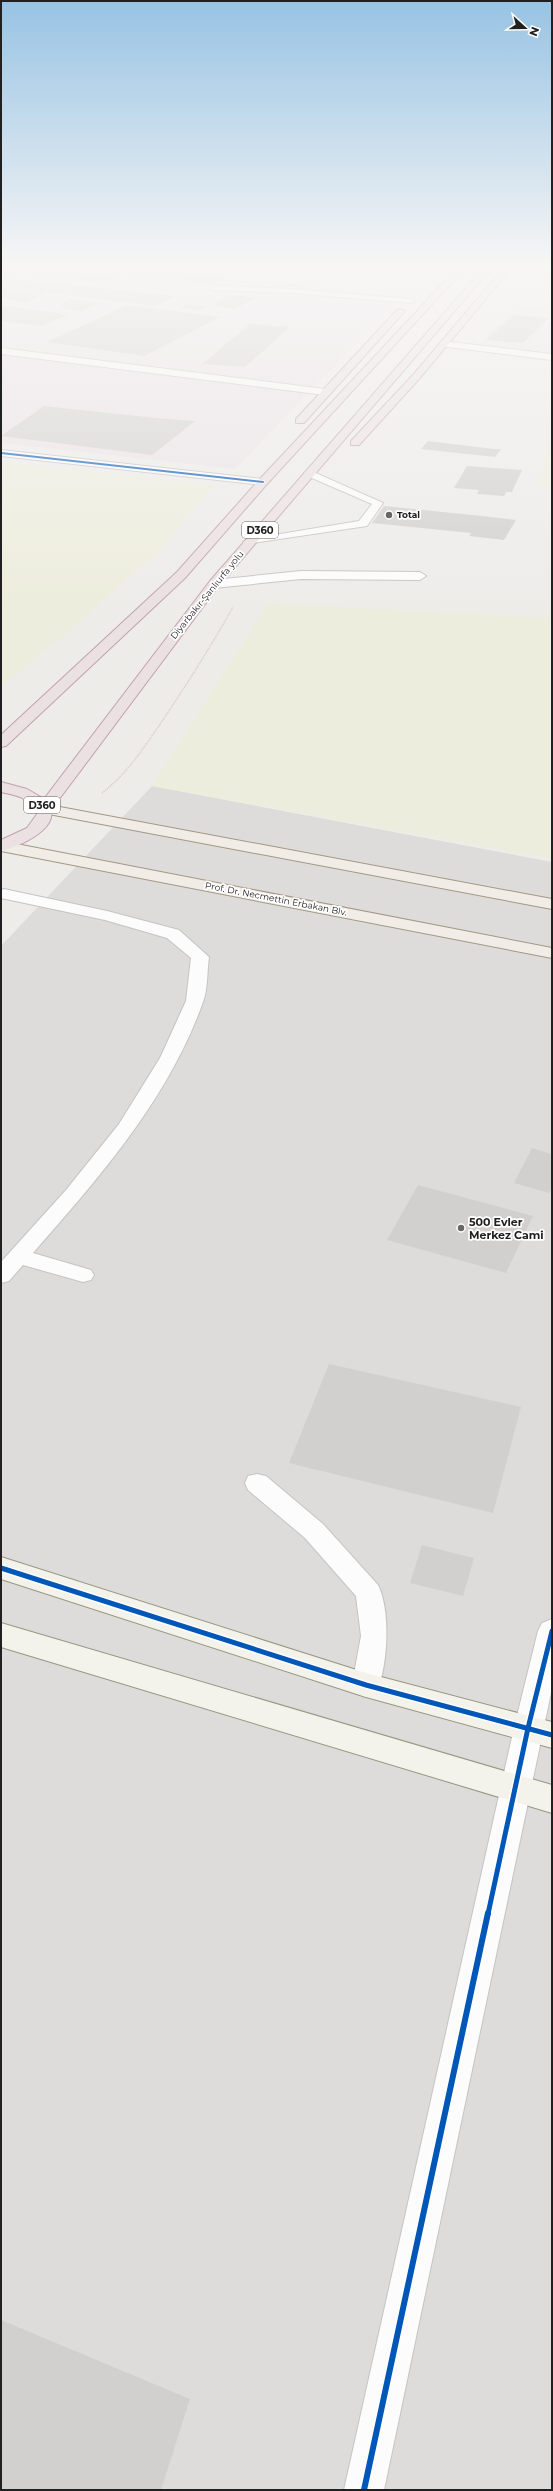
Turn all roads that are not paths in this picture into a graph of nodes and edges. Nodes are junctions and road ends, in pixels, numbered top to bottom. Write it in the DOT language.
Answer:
graph roads {
  1 [pos="232,380"];
  2 [pos="336,380"];
  3 [pos="357,380"];
  4 [pos="389,380"];
  5 [pos="413,380"];
  6 [pos="325,392"];
  7 [pos="293,431"];
  8 [pos="285,443"];
  9 [pos="1,453"];
  10 [pos="312,469"];
  11 [pos="263,482"];
  12 [pos="249,542"];
  13 [pos="420,576"];
  14 [pos="214,584"];
  15 [pos="1,743"];
  16 [pos="1,787"];
  17 [pos="44,809"];
  18 [pos="1,846"];
  19 [pos="4,894"];
  20 [pos="552,904"];
  21 [pos="552,953"];
  22 [pos="17,1256"];
  23 [pos="83,1275"];
  24 [pos="1,1276"];
  25 [pos="257,1482"];
  26 [pos="1,1568"];
  27 [pos="552,1631"];
  28 [pos="1,1635"];
  29 [pos="366,1685"];
  30 [pos="540,1732"];
  31 [pos="516,1788"];
  32 [pos="552,1799"];
  33 [pos="364,2490"];
  1 -- 6 [label="lane"];
  2 -- 6 [label="highway"];
  3 -- 11 [label="highway, D360"];
  4 -- 10 [label="highway, Diyarbakır-Şanlıurfa yolu / D360"];
  5 -- 10 [label="highway"];
  6 -- 7 [label="highway"];
  8 -- 11 [label="highway"];
  9 -- 11 [label="street"];
  10 -- 12 [label="highway, Diyarbakır-Şanlıurfa yolu / D360"];
  10 -- 12 [label="lane"];
  11 -- 15 [label="highway, D360"];
  12 -- 14 [label="highway, Diyarbakır-Şanlıurfa yolu / D360"];
  13 -- 14 [label="lane"];
  14 -- 17 [label="highway, Diyarbakır-Şanlıurfa yolu / D360"];
  16 -- 17 [label="highway, D360"];
  17 -- 18 [label="highway, D360"];
  17 -- 20 [label="main road"];
  18 -- 21 [label="main road, Prof. Dr. Necmettin Erbakan Blv."];
  19 -- 22 [label="lane"];
  22 -- 23 [label="lane"];
  22 -- 24 [label="lane"];
  25 -- 29 [label="lane"];
  26 -- 29 [label="street"];
  27 -- 30 [label="street"];
  28 -- 31 [label="street"];
  29 -- 30 [label="street"];
  30 -- 31 [label="street"];
  31 -- 32 [label="street"];
  31 -- 33 [label="street"];
}
